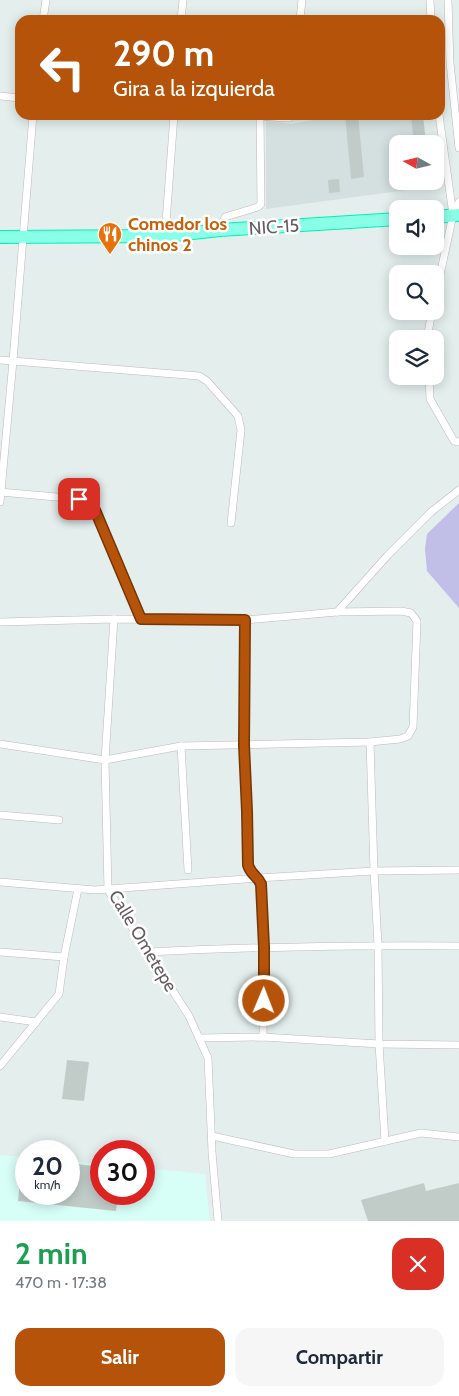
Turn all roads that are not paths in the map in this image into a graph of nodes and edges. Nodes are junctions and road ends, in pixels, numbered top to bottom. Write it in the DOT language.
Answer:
graph roads {
  1 [pos="46,0"];
  2 [pos="183,0"];
  3 [pos="302,0"];
  4 [pos="430,0"];
  5 [pos="448,0"];
  6 [pos="44,15"];
  7 [pos="182,15"];
  8 [pos="300,15"];
  9 [pos="431,15"];
  10 [pos="0,96"];
  11 [pos="15,98"];
  12 [pos="33,120"];
  13 [pos="174,120"];
  14 [pos="260,120"];
  15 [pos="440,120"];
  16 [pos="459,148"];
  17 [pos="459,202"];
  18 [pos="456,215"];
  19 [pos="389,220"];
  20 [pos="220,230"];
  21 [pos="165,236"];
  22 [pos="0,237"];
  23 [pos="24,237"];
  24 [pos="443,265"];
  25 [pos="0,360"];
  26 [pos="13,361"];
  27 [pos="429,385"];
  28 [pos="459,442"];
  29 [pos="459,490"];
  30 [pos="1,492"];
  31 [pos="0,502"];
  32 [pos="231,523"];
  33 [pos="337,612"];
  34 [pos="114,619"];
  35 [pos="141,619"];
  36 [pos="245,620"];
  37 [pos="0,622"];
  38 [pos="370,742"];
  39 [pos="0,744"];
  40 [pos="244,745"];
  41 [pos="181,746"];
  42 [pos="105,760"];
  43 [pos="0,815"];
  44 [pos="59,820"];
  45 [pos="188,870"];
  46 [pos="459,870"];
  47 [pos="374,871"];
  48 [pos="258,878"];
  49 [pos="0,882"];
  50 [pos="78,889"];
  51 [pos="108,890"];
  52 [pos="378,945"];
  53 [pos="459,946"];
  54 [pos="264,947"];
  55 [pos="0,952"];
  56 [pos="147,952"];
  57 [pos="64,957"];
  58 [pos="0,1018"];
  59 [pos="36,1022"];
  60 [pos="263,1037"];
  61 [pos="199,1038"];
  62 [pos="380,1044"];
  63 [pos="459,1045"];
  64 [pos="0,1066"];
  65 [pos="212,1136"];
  66 [pos="459,1137"];
  67 [pos="385,1141"];
  68 [pos="218,1221"];
  1 -- 6 [label="street"];
  2 -- 7 [label="street"];
  3 -- 8 [label="street"];
  4 -- 9 [label="street"];
  5 -- 16 [label="street"];
  10 -- 11 [label="street"];
  12 -- 23 [label="street"];
  13 -- 21 [label="street"];
  14 -- 20 [label="street"];
  15 -- 18 [label="street"];
  17 -- 18 [label="street"];
  18 -- 24 [label="street"];
  19 -- 20 [label="highway, NIC-15 / NIC-15"];
  20 -- 21 [label="highway, NIC-15 / NIC-15"];
  21 -- 23 [label="highway, NIC-15 / NIC-15"];
  22 -- 23 [label="highway, NIC-15 / NIC-15"];
  23 -- 26 [label="street"];
  25 -- 26 [label="street"];
  26 -- 30 [label="street"];
  26 -- 32 [label="street"];
  27 -- 28 [label="street"];
  29 -- 33 [label="street"];
  30 -- 31 [label="street"];
  30 -- 35 [label="street"];
  33 -- 36 [label="street"];
  33 -- 38 [label="street"];
  34 -- 35 [label="street"];
  34 -- 37 [label="street"];
  34 -- 42 [label="street, Calle Ometepe"];
  35 -- 36 [label="street"];
  36 -- 40 [label="street"];
  38 -- 40 [label="street"];
  38 -- 47 [label="street"];
  39 -- 42 [label="street"];
  40 -- 41 [label="street"];
  40 -- 48 [label="street"];
  41 -- 42 [label="street"];
  41 -- 45 [label="street"];
  42 -- 51 [label="street, Calle Ometepe"];
  43 -- 44 [label="street"];
  46 -- 47 [label="street"];
  47 -- 48 [label="street"];
  47 -- 52 [label="street"];
  48 -- 51 [label="street"];
  48 -- 54 [label="street"];
  49 -- 50 [label="street"];
  50 -- 51 [label="street"];
  50 -- 57 [label="street"];
  51 -- 56 [label="street, Calle Ometepe"];
  52 -- 53 [label="street"];
  52 -- 54 [label="street"];
  52 -- 62 [label="street"];
  54 -- 56 [label="street"];
  54 -- 60 [label="street"];
  55 -- 57 [label="street"];
  56 -- 61 [label="street, Calle Ometepe"];
  57 -- 59 [label="street"];
  58 -- 59 [label="street"];
  59 -- 64 [label="street"];
  60 -- 61 [label="street"];
  60 -- 62 [label="street"];
  61 -- 65 [label="street, Calle Ometepe"];
  62 -- 63 [label="street"];
  62 -- 67 [label="street"];
  65 -- 67 [label="street"];
  65 -- 68 [label="street, Calle Ometepe"];
  66 -- 67 [label="street"];
}
